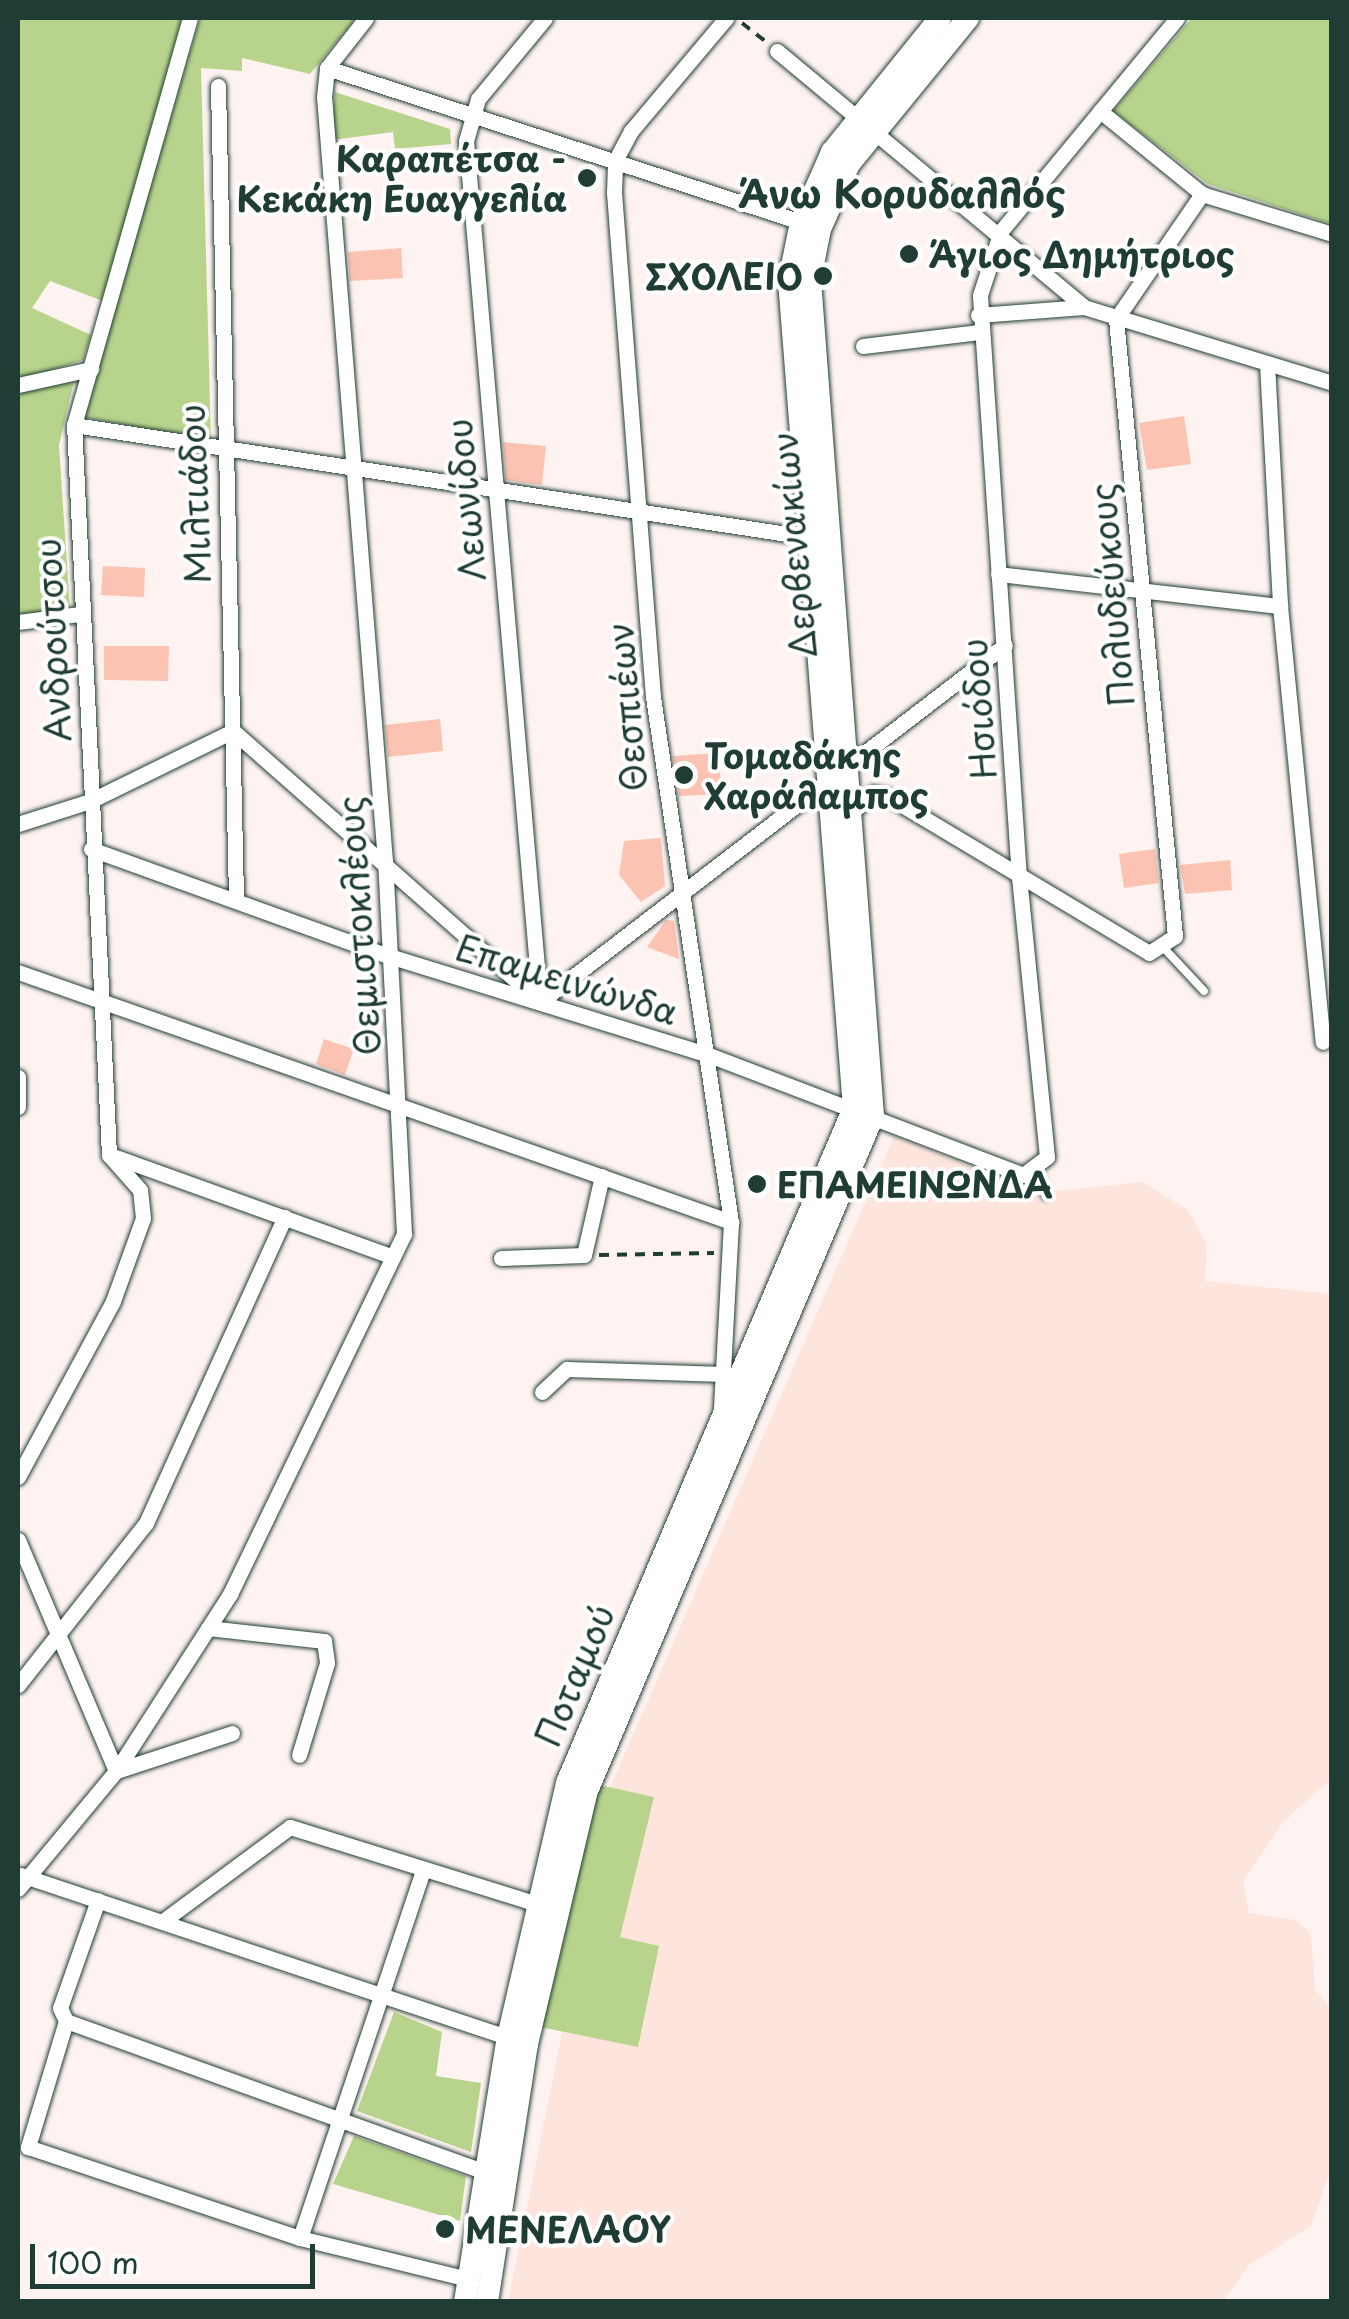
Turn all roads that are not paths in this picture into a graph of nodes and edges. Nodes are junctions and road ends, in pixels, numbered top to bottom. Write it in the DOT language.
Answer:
graph roads {
  1 [pos="190,18"];
  2 [pos="366,18"];
  3 [pos="545,18"];
  4 [pos="726,18"];
  5 [pos="940,18"];
  6 [pos="968,18"];
  7 [pos="1177,18"];
  8 [pos="777,51"];
  9 [pos="327,68"];
  10 [pos="218,86"];
  11 [pos="1100,111"];
  12 [pos="471,115"];
  13 [pos="864,125"];
  14 [pos="615,162"];
  15 [pos="1202,194"];
  16 [pos="801,222"];
  17 [pos="1001,231"];
  18 [pos="1332,234"];
  19 [pos="1084,307"];
  20 [pos="978,315"];
  21 [pos="1116,319"];
  22 [pos="979,332"];
  23 [pos="863,346"];
  24 [pos="1267,364"];
  25 [pos="91,369"];
  26 [pos="1332,383"];
  27 [pos="18,385"];
  28 [pos="74,425"];
  29 [pos="222,448"];
  30 [pos="353,468"];
  31 [pos="494,490"];
  32 [pos="640,512"];
  33 [pos="807,537"];
  34 [pos="998,574"];
  35 [pos="1141,590"];
  36 [pos="1280,606"];
  37 [pos="80,614"];
  38 [pos="18,622"];
  39 [pos="1004,645"];
  40 [pos="233,730"];
  41 [pos="847,765"];
  42 [pos="827,780"];
  43 [pos="90,801"];
  44 [pos="852,812"];
  45 [pos="18,824"];
  46 [pos="91,849"];
  47 [pos="384,861"];
  48 [pos="1019,878"];
  49 [pos="677,897"];
  50 [pos="236,900"];
  51 [pos="1161,945"];
  52 [pos="389,956"];
  53 [pos="18,972"];
  54 [pos="1204,991"];
  55 [pos="101,1000"];
  56 [pos="540,1002"];
  57 [pos="1323,1042"];
  58 [pos="710,1054"];
  59 [pos="18,1077"];
  60 [pos="400,1103"];
  61 [pos="18,1107"];
  62 [pos="863,1112"];
  63 [pos="109,1155"];
  64 [pos="1029,1170"];
  65 [pos="602,1176"];
  66 [pos="1046,1194"];
  67 [pos="285,1217"];
  68 [pos="731,1222"];
  69 [pos="391,1256"];
  70 [pos="501,1258"];
  71 [pos="724,1374"];
  72 [pos="542,1392"];
  73 [pos="720,1424"];
  74 [pos="18,1476"];
  75 [pos="18,1540"];
  76 [pos="60,1625"];
  77 [pos="208,1628"];
  78 [pos="18,1685"];
  79 [pos="232,1733"];
  80 [pos="299,1755"];
  81 [pos="116,1771"];
  82 [pos="422,1870"];
  83 [pos="21,1880"];
  84 [pos="98,1900"];
  85 [pos="537,1904"];
  86 [pos="163,1921"];
  87 [pos="383,1992"];
  88 [pos="66,2021"];
  89 [pos="518,2040"];
  90 [pos="340,2118"];
  91 [pos="486,2172"];
  92 [pos="300,2238"];
  93 [pos="467,2290"];
  94 [pos="486,2302"];
  1 -- 25 [label="street, Ανδρούτσου"];
  2 -- 9 [label="street"];
  3 -- 12 [label="street"];
  4 -- 14 [label="street"];
  5 -- 13 [label="street, Δερβενακίων"];
  6 -- 13 [label="street, Δερβενακίων"];
  7 -- 11 [label="street"];
  8 -- 13 [label="street"];
  9 -- 12 [label="street"];
  9 -- 30 [label="street, Θεμιστοκλέους"];
  10 -- 29 [label="street, Μιλτιάδου"];
  11 -- 15 [label="street"];
  11 -- 17 [label="street"];
  12 -- 14 [label="street"];
  12 -- 31 [label="street, Λεωνίδου"];
  13 -- 16 [label="street, Δερβενακίων"];
  13 -- 17 [label="street"];
  13 -- 41 [label="street, Δερβενακίων"];
  14 -- 16 [label="street"];
  14 -- 32 [label="street, Θεσπιέων"];
  15 -- 18 [label="street"];
  15 -- 21 [label="street"];
  16 -- 33 [label="street, Δερβενακίων"];
  17 -- 19 [label="street"];
  17 -- 20 [label="street, Ησιόδου"];
  19 -- 20 [label="street"];
  19 -- 21 [label="street"];
  20 -- 22 [label="street, Ησιόδου"];
  21 -- 24 [label="street"];
  21 -- 35 [label="street, Πολυδεύκους"];
  22 -- 23 [label="street"];
  22 -- 34 [label="street, Ησιόδου"];
  24 -- 26 [label="street"];
  24 -- 36 [label="street"];
  25 -- 27 [label="street"];
  25 -- 28 [label="street, Ανδρούτσου"];
  28 -- 29 [label="street"];
  28 -- 37 [label="street, Ανδρούτσου"];
  29 -- 30 [label="street"];
  29 -- 40 [label="street, Μιλτιάδου"];
  30 -- 31 [label="street"];
  30 -- 47 [label="street, Θεμιστοκλέους"];
  31 -- 32 [label="street"];
  31 -- 56 [label="street, Λεωνίδου"];
  32 -- 33 [label="street"];
  32 -- 49 [label="street, Θεσπιέων"];
  33 -- 42 [label="street, Δερβενακίων"];
  34 -- 35 [label="street"];
  34 -- 39 [label="street, Ησιόδου"];
  35 -- 36 [label="street"];
  35 -- 51 [label="street, Πολυδεύκους"];
  36 -- 57 [label="street"];
  37 -- 38 [label="street"];
  37 -- 43 [label="street, Ανδρούτσου"];
  39 -- 41 [label="street"];
  39 -- 48 [label="street, Ησιόδου"];
  40 -- 43 [label="street"];
  40 -- 47 [label="street"];
  40 -- 50 [label="street, Μιλτιάδου"];
  41 -- 42 [label="street"];
  41 -- 44 [label="street, Δερβενακίων"];
  42 -- 49 [label="street"];
  42 -- 62 [label="street, Δερβενακίων"];
  43 -- 45 [label="street"];
  43 -- 46 [label="street, Ανδρούτσου"];
  44 -- 48 [label="street"];
  44 -- 62 [label="street, Δερβενακίων"];
  46 -- 50 [label="street, Επαμεινώνδα"];
  46 -- 55 [label="street, Ανδρούτσου"];
  47 -- 52 [label="street, Θεμιστοκλέους"];
  47 -- 56 [label="street"];
  48 -- 51 [label="street"];
  48 -- 64 [label="street, Ησιόδου"];
  49 -- 56 [label="street"];
  49 -- 58 [label="street, Θεσπιέων"];
  50 -- 52 [label="street, Επαμεινώνδα"];
  51 -- 54 [label="lane"];
  52 -- 56 [label="street, Επαμεινώνδα"];
  52 -- 60 [label="street, Θεμιστοκλέους"];
  53 -- 55 [label="street"];
  55 -- 60 [label="street"];
  55 -- 63 [label="street, Ανδρούτσου"];
  56 -- 58 [label="street, Επαμεινώνδα"];
  58 -- 62 [label="street, Επαμεινώνδα"];
  58 -- 68 [label="street, Θεσπιέων"];
  59 -- 61 [label="street"];
  60 -- 65 [label="street"];
  60 -- 69 [label="street, Θεμιστοκλέους"];
  62 -- 64 [label="street, Επαμεινώνδα"];
  62 -- 73 [label="street, Ποταμού"];
  62 -- 89 [label="street, Ποταμού"];
  63 -- 67 [label="street"];
  63 -- 74 [label="street"];
  64 -- 66 [label="lane"];
  65 -- 68 [label="street"];
  65 -- 70 [label="street"];
  67 -- 69 [label="street"];
  67 -- 76 [label="street"];
  68 -- 71 [label="street, Θεσπιέων"];
  69 -- 77 [label="street, Θεμιστοκλέους"];
  71 -- 72 [label="street"];
  71 -- 73 [label="street, Θεσπιέων"];
  73 -- 85 [label="street, Ποταμού"];
  75 -- 76 [label="street"];
  76 -- 78 [label="street"];
  76 -- 81 [label="street"];
  77 -- 80 [label="street"];
  77 -- 81 [label="street, Θεμιστοκλέους"];
  79 -- 81 [label="street"];
  81 -- 83 [label="street, Θεμιστοκλέους"];
  82 -- 85 [label="street"];
  82 -- 86 [label="street"];
  82 -- 87 [label="street"];
  83 -- 84 [label="street"];
  84 -- 86 [label="street"];
  84 -- 88 [label="street"];
  85 -- 89 [label="street, Ποταμού"];
  86 -- 87 [label="street"];
  87 -- 89 [label="street"];
  87 -- 90 [label="street"];
  88 -- 90 [label="street"];
  88 -- 92 [label="street"];
  89 -- 91 [label="street, Ποταμού"];
  89 -- 94 [label="street, Ποταμού"];
  90 -- 91 [label="street"];
  90 -- 92 [label="street"];
  91 -- 93 [label="street, Ποταμού"];
  92 -- 93 [label="street"];
}
